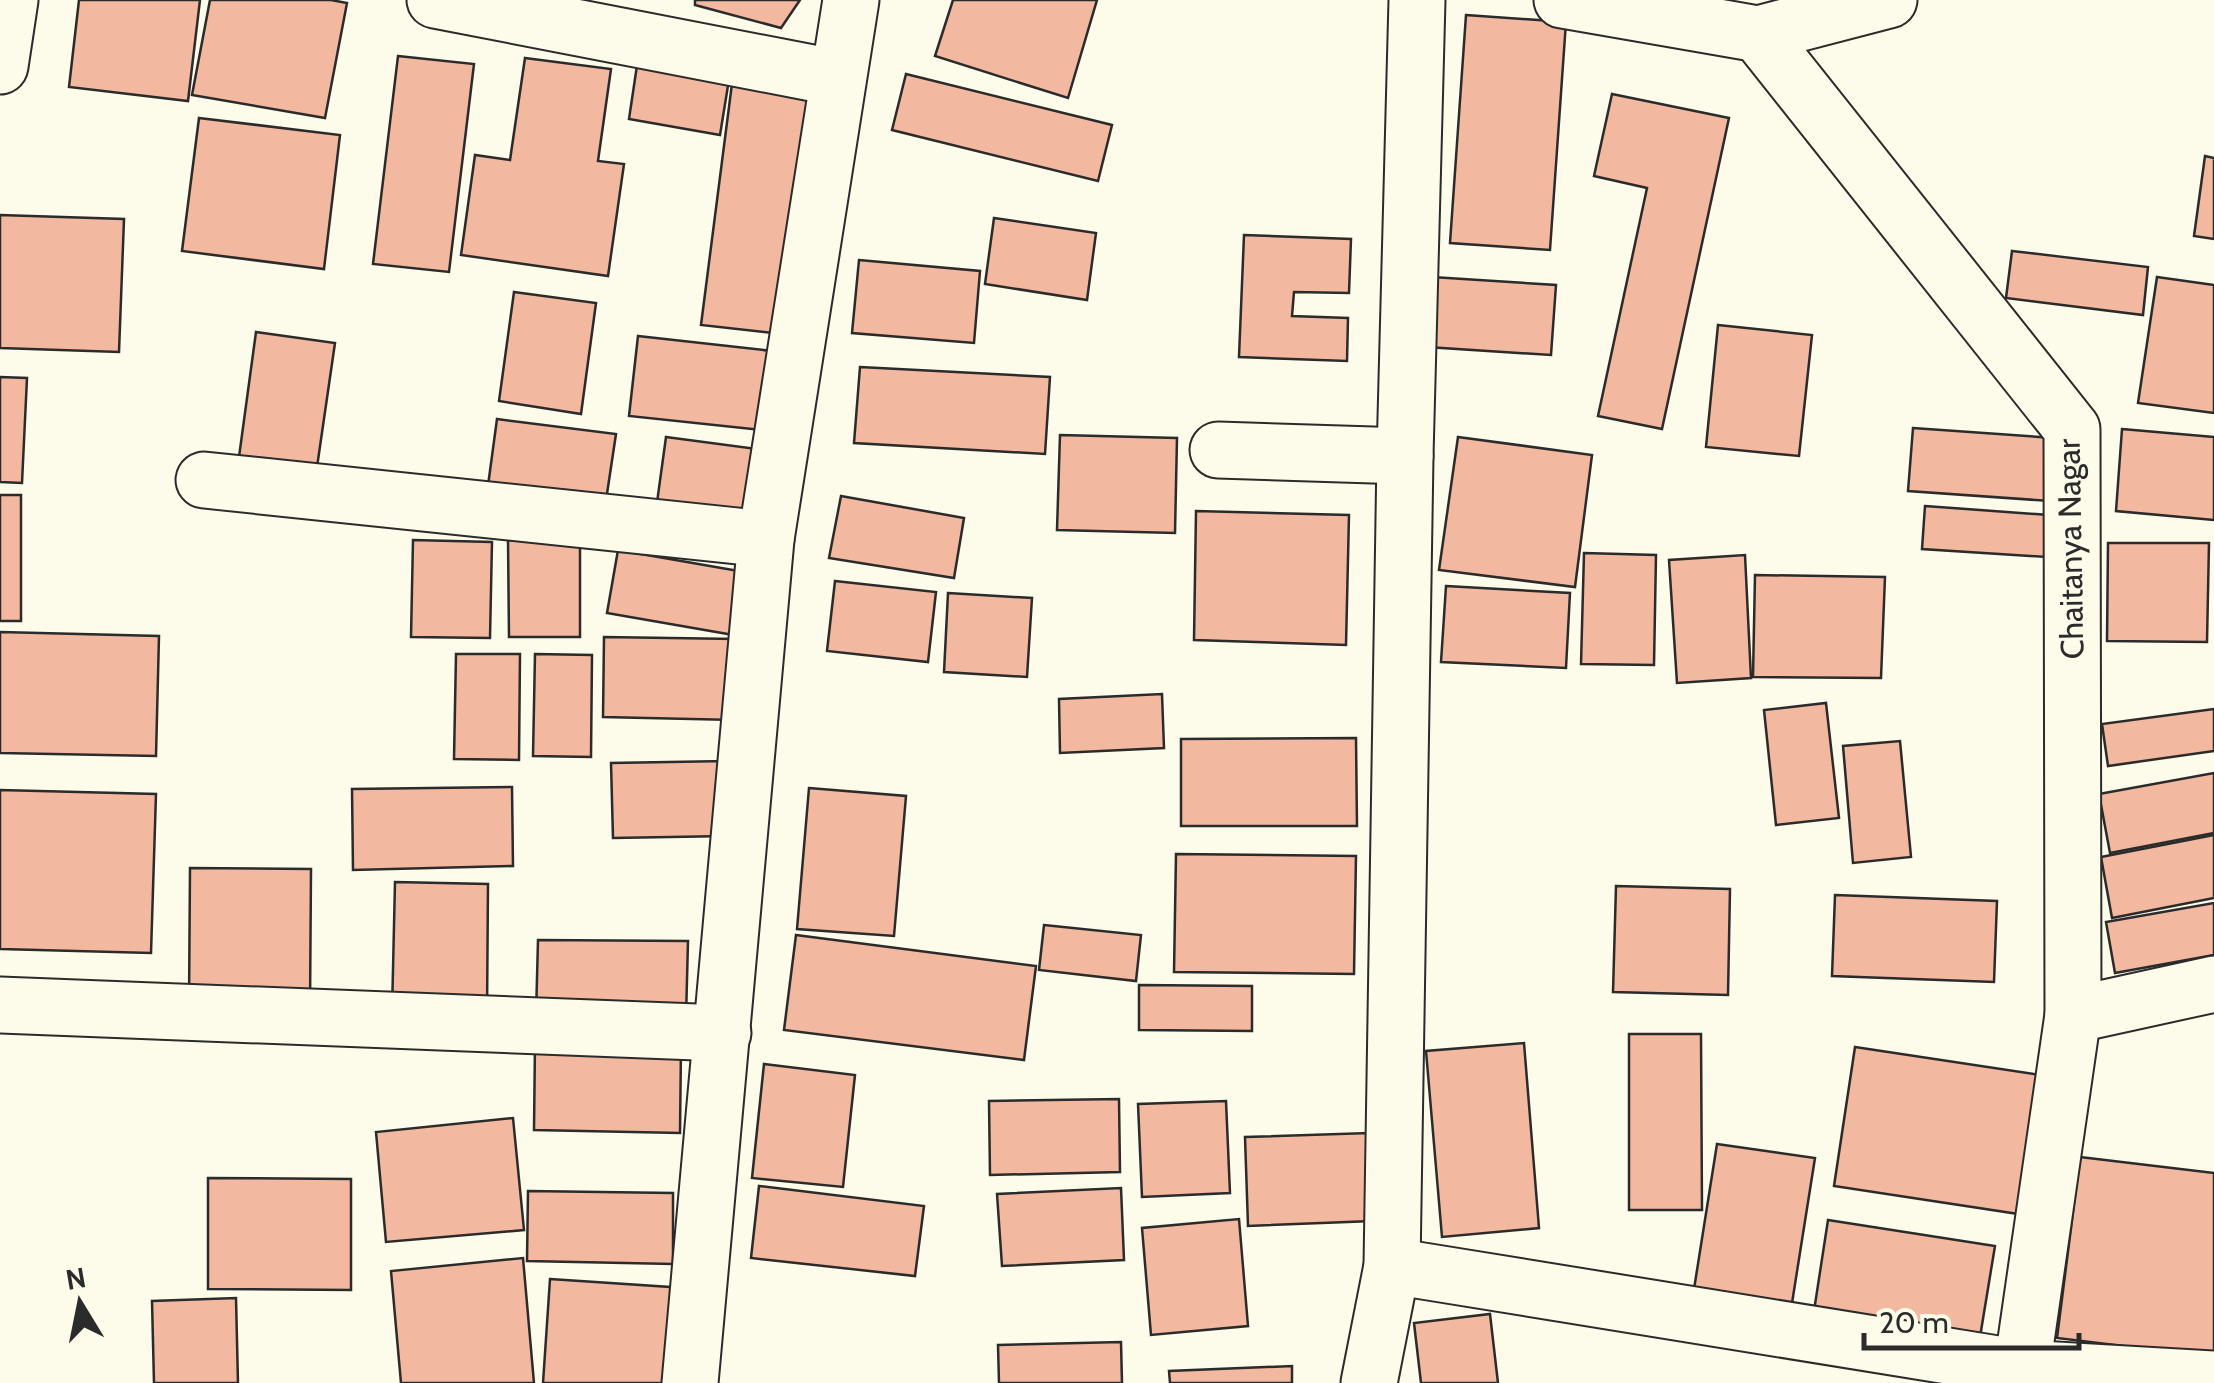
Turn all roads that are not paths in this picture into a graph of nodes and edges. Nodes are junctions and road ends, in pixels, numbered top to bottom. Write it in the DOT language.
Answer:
graph roads {
  1 [pos="10,0"];
  2 [pos="436,0"];
  3 [pos="850,0"];
  4 [pos="1418,0"];
  5 [pos="1562,0"];
  6 [pos="1869,3"];
  7 [pos="1758,34"];
  8 [pos="0,66"];
  9 [pos="838,78"];
  10 [pos="1218,450"];
  11 [pos="1405,456"];
  12 [pos="204,480"];
  13 [pos="766,538"];
  14 [pos="2214,984"];
  15 [pos="0,1005"];
  16 [pos="2073,1015"];
  17 [pos="722,1033"];
  18 [pos="1392,1266"];
  19 [pos="2022,1368"];
  20 [pos="2214,1380"];
  21 [pos="690,1383"];
  22 [pos="1369,1383"];
  1 -- 8 [label="street"];
  2 -- 9 [label="street"];
  3 -- 9 [label="street"];
  4 -- 11 [label="street"];
  5 -- 7 [label="street"];
  6 -- 7 [label="street"];
  7 -- 16 [label="street, Chaitanya Nagar"];
  9 -- 13 [label="street"];
  10 -- 11 [label="street"];
  11 -- 18 [label="street"];
  12 -- 13 [label="street"];
  13 -- 17 [label="street"];
  14 -- 16 [label="street"];
  15 -- 17 [label="street"];
  16 -- 19 [label="street, Chaitanya Nagar"];
  17 -- 21 [label="street"];
  18 -- 19 [label="street"];
  18 -- 22 [label="street"];
  19 -- 20 [label="street"];
}
